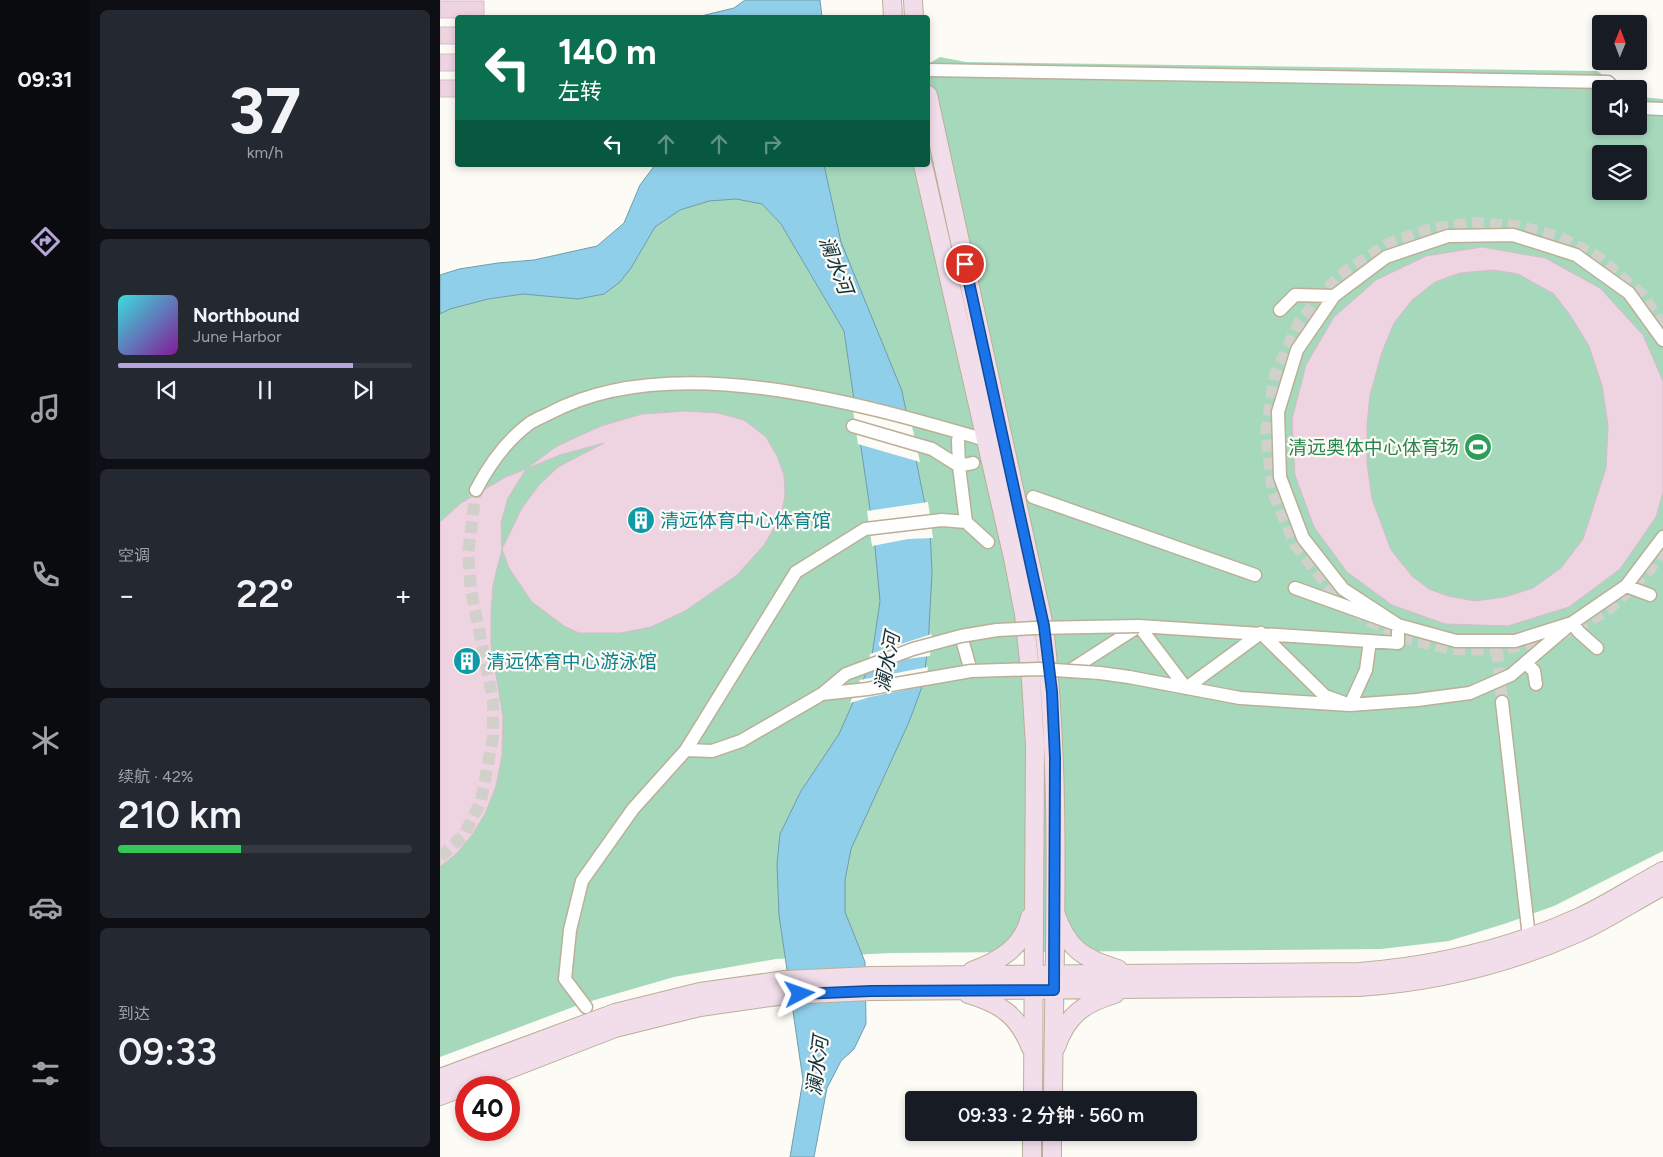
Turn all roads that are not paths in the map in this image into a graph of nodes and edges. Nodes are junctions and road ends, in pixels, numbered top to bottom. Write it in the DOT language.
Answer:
graph roads {
  1 [pos="892,0"];
  2 [pos="913,0"];
  3 [pos="894,15"];
  4 [pos="914,15"];
  5 [pos="930,70"];
  6 [pos="1592,82"];
  7 [pos="930,104"];
  8 [pos="1647,108"];
  9 [pos="1663,109"];
  10 [pos="923,167"];
  11 [pos="1334,296"];
  12 [pos="1280,310"];
  13 [pos="1663,340"];
  14 [pos="853,426"];
  15 [pos="958,440"];
  16 [pos="986,440"];
  17 [pos="973,462"];
  18 [pos="959,466"];
  19 [pos="476,490"];
  20 [pos="1033,498"];
  21 [pos="966,522"];
  22 [pos="1663,537"];
  23 [pos="988,542"];
  24 [pos="1255,575"];
  25 [pos="1626,586"];
  26 [pos="1295,588"];
  27 [pos="1650,595"];
  28 [pos="1572,623"];
  29 [pos="1398,625"];
  30 [pos="1139,626"];
  31 [pos="1261,633"];
  32 [pos="961,636"];
  33 [pos="1370,641"];
  34 [pos="1596,648"];
  35 [pos="1526,663"];
  36 [pos="971,670"];
  37 [pos="1069,671"];
  38 [pos="1536,684"];
  39 [pos="1186,688"];
  40 [pos="822,694"];
  41 [pos="1502,702"];
  42 [pos="1350,705"];
  43 [pos="686,750"];
  44 [pos="1663,871"];
  45 [pos="1663,886"];
  46 [pos="1034,899"];
  47 [pos="1054,909"];
  48 [pos="1530,937"];
  49 [pos="961,975"];
  50 [pos="1033,982"];
  51 [pos="1054,982"];
  52 [pos="1132,982"];
  53 [pos="871,983"];
  54 [pos="785,987"];
  55 [pos="948,990"];
  56 [pos="586,1007"];
  57 [pos="1033,1053"];
  58 [pos="1053,1057"];
  59 [pos="440,1078"];
  60 [pos="1032,1091"];
  61 [pos="1053,1091"];
  62 [pos="440,1096"];
  63 [pos="1032,1141"];
  64 [pos="1052,1141"];
  65 [pos="1032,1157"];
  66 [pos="1052,1157"];
  1 -- 3 [label="street"];
  2 -- 4 [label="street"];
  5 -- 6 [label="street"];
  7 -- 47 [label="street"];
  8 -- 9 [label="street"];
  10 -- 16 [label="street"];
  11 -- 12 [label="street"];
  11 -- 13 [label="street"];
  11 -- 29 [label="street"];
  14 -- 18 [label="street"];
  15 -- 18 [label="street"];
  16 -- 19 [label="street"];
  16 -- 46 [label="street"];
  17 -- 18 [label="street"];
  18 -- 21 [label="street"];
  20 -- 24 [label="street"];
  21 -- 23 [label="street"];
  21 -- 43 [label="street"];
  22 -- 25 [label="street"];
  25 -- 27 [label="street"];
  25 -- 28 [label="street"];
  26 -- 29 [label="street"];
  28 -- 29 [label="street"];
  28 -- 34 [label="street"];
  28 -- 35 [label="street"];
  29 -- 33 [label="street"];
  30 -- 31 [label="street"];
  30 -- 32 [label="street, bridge"];
  30 -- 37 [label="street, bridge"];
  30 -- 39 [label="street"];
  31 -- 33 [label="street"];
  31 -- 39 [label="street"];
  31 -- 42 [label="street"];
  32 -- 36 [label="street"];
  32 -- 40 [label="street, bridge"];
  33 -- 42 [label="street"];
  35 -- 38 [label="street"];
  35 -- 42 [label="street"];
  36 -- 37 [label="street, bridge"];
  36 -- 40 [label="street, bridge"];
  37 -- 39 [label="street, bridge"];
  39 -- 42 [label="street"];
  40 -- 43 [label="street"];
  41 -- 48 [label="street"];
  43 -- 56 [label="street"];
  44 -- 48 [label="street"];
  45 -- 52 [label="street"];
  46 -- 49 [label="street"];
  46 -- 50 [label="street"];
  47 -- 51 [label="street"];
  47 -- 52 [label="street"];
  48 -- 52 [label="street"];
  49 -- 50 [label="street"];
  49 -- 53 [label="street"];
  50 -- 51 [label="street"];
  50 -- 55 [label="street"];
  50 -- 57 [label="street"];
  51 -- 52 [label="street"];
  51 -- 58 [label="street"];
  52 -- 58 [label="street"];
  53 -- 54 [label="street"];
  53 -- 55 [label="street"];
  54 -- 59 [label="street"];
  54 -- 62 [label="street"];
  55 -- 57 [label="street"];
  57 -- 60 [label="street"];
  58 -- 61 [label="street"];
  63 -- 65 [label="street"];
  64 -- 66 [label="street"];
}
